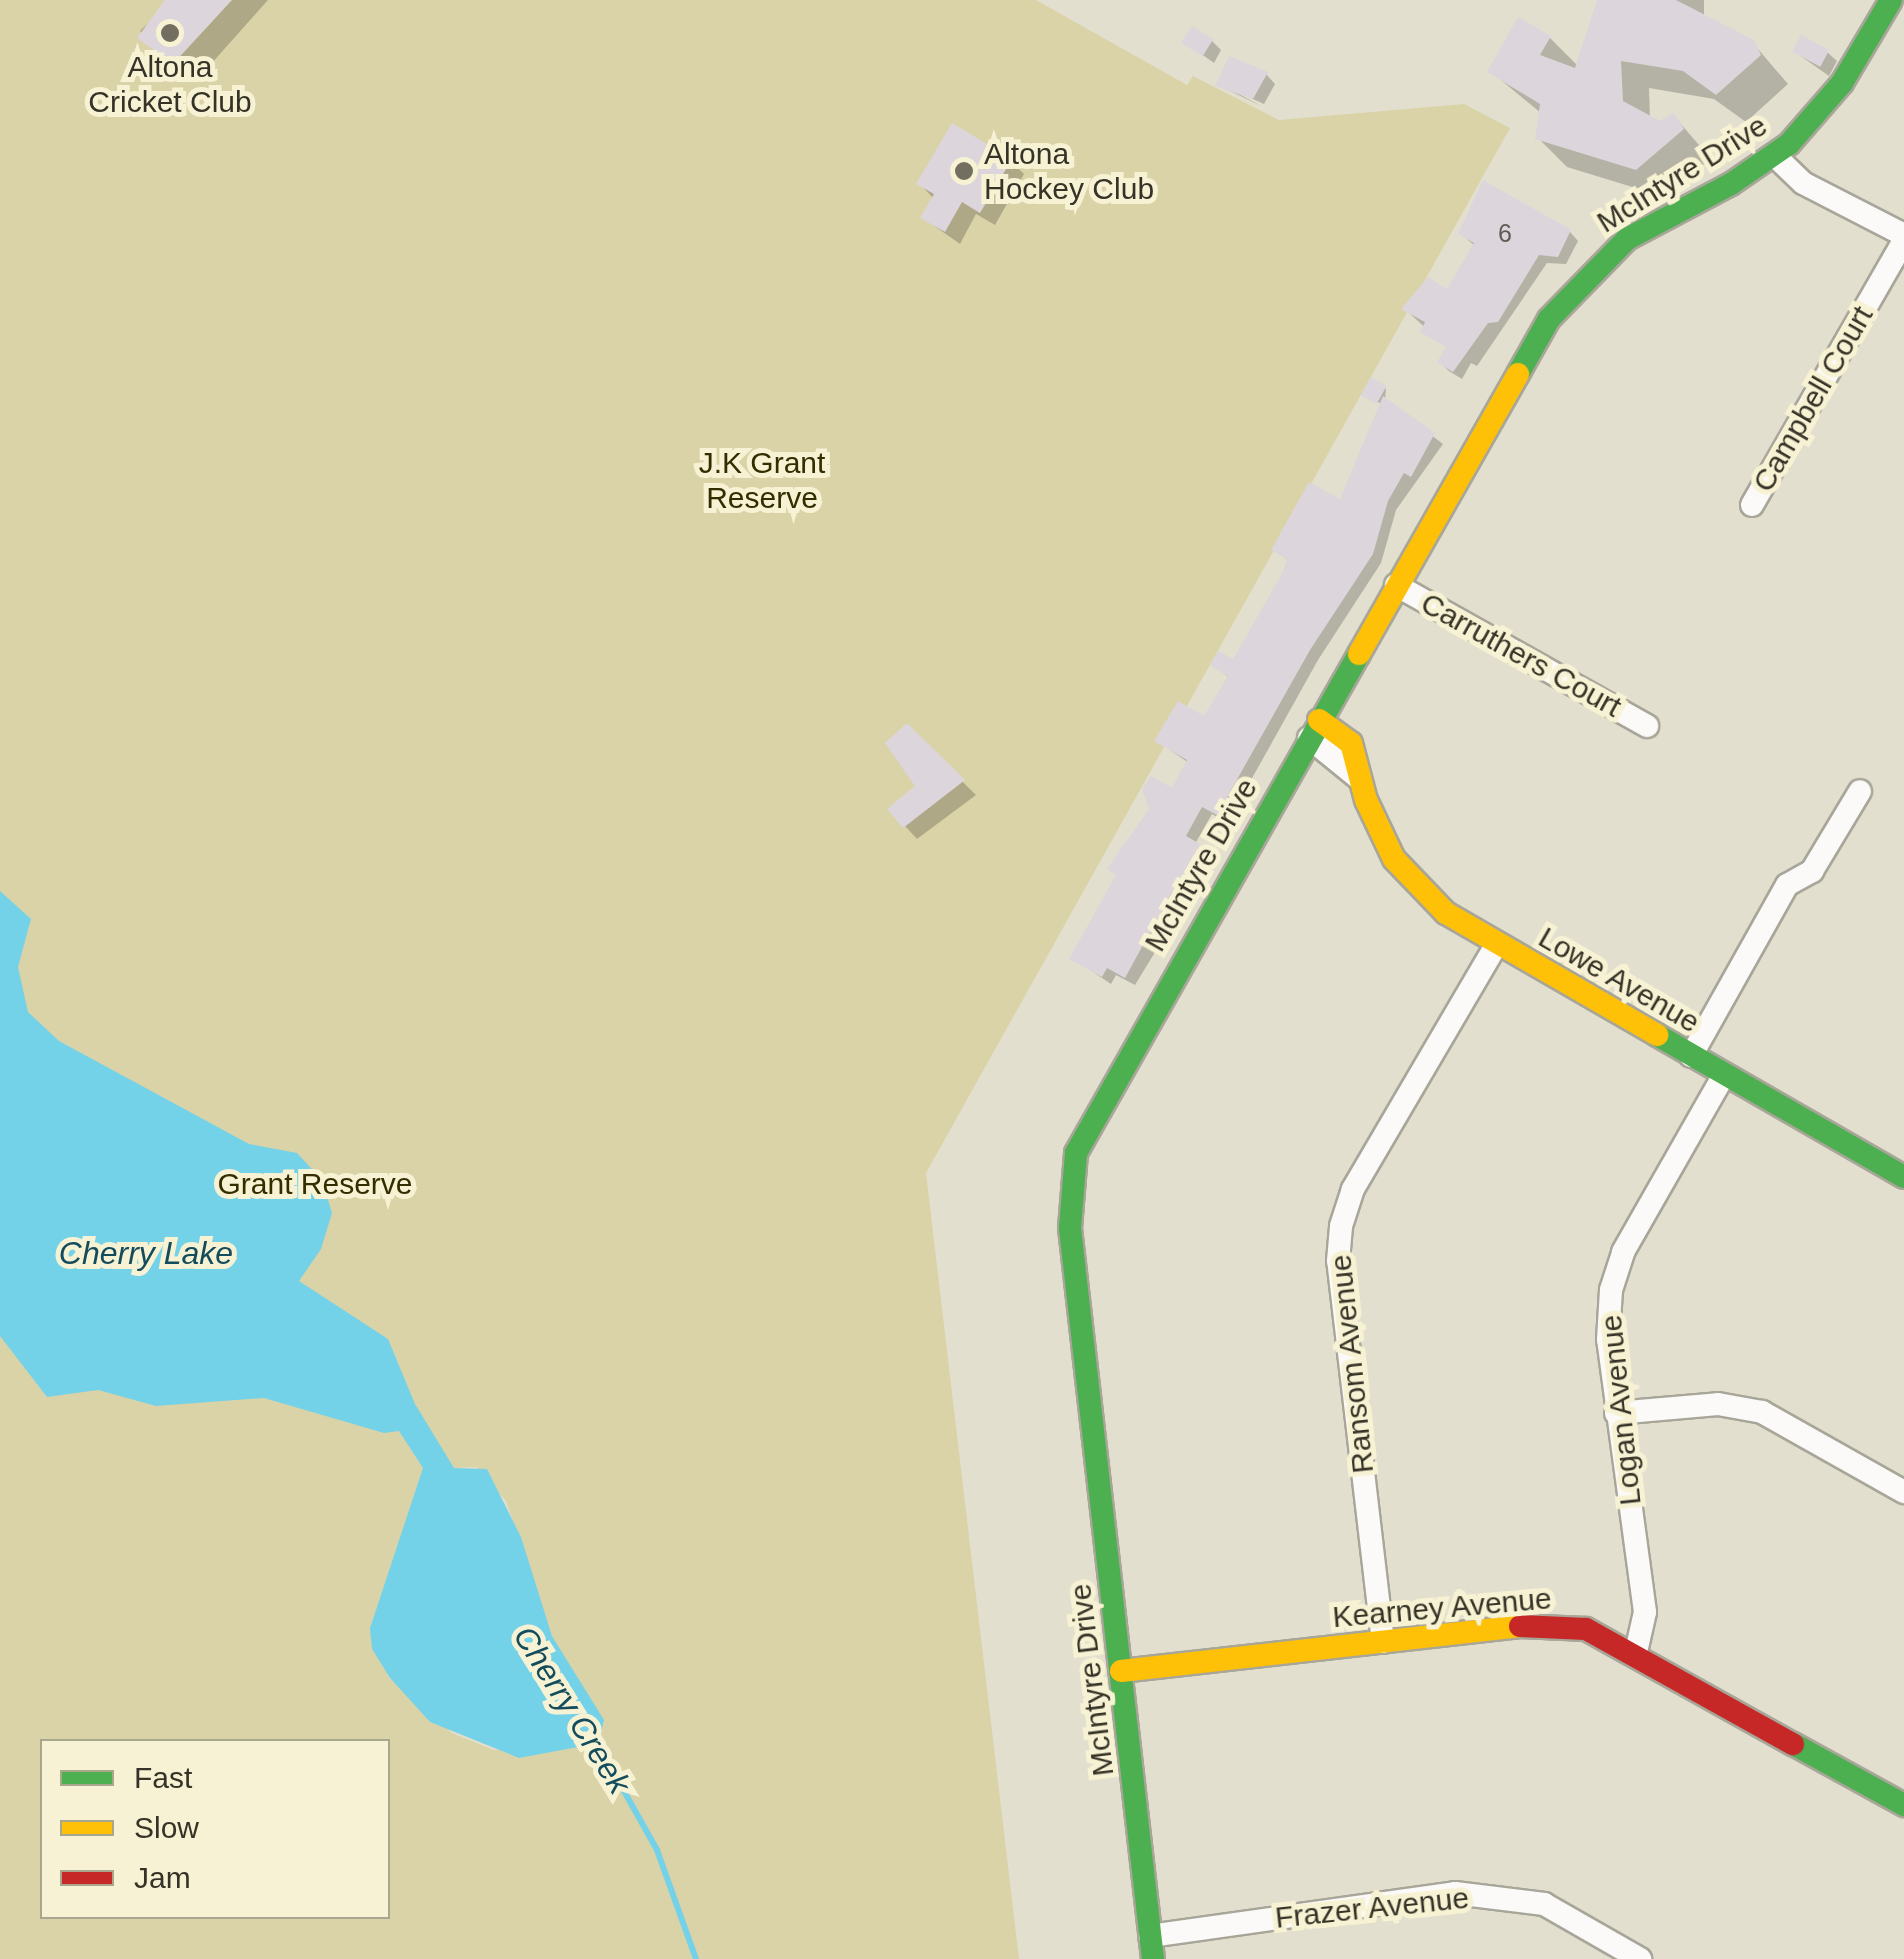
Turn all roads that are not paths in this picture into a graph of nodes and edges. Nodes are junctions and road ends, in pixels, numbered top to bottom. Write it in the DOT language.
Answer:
graph roads {
  1 [pos="1890,0"];
  2 [pos="1782,150"];
  3 [pos="1904,238"];
  4 [pos="1752,505"];
  5 [pos="1396,585"];
  6 [pos="1647,726"];
  7 [pos="1314,729"];
  8 [pos="1860,791"];
  9 [pos="1496,946"];
  10 [pos="1691,1056"];
  11 [pos="1724,1075"];
  12 [pos="1904,1177"];
  13 [pos="1616,1413"];
  14 [pos="1904,1492"];
  15 [pos="1382,1642"];
  16 [pos="1636,1652"];
  17 [pos="1121,1671"];
  18 [pos="1904,1805"];
  19 [pos="1152,1947"];
  20 [pos="1640,1959"];
  1 -- 2 [label="street, McIntyre Drive"];
  2 -- 3 [label="street"];
  2 -- 5 [label="street, McIntyre Drive"];
  3 -- 4 [label="street, Campbell Court"];
  5 -- 6 [label="street, Carruthers Court"];
  5 -- 7 [label="street, McIntyre Drive"];
  7 -- 9 [label="street, Lowe Avenue"];
  7 -- 17 [label="street, McIntyre Drive"];
  8 -- 10 [label="street"];
  9 -- 10 [label="street, Lowe Avenue"];
  9 -- 15 [label="street, Ransom Avenue"];
  10 -- 11 [label="street, Lowe Avenue"];
  11 -- 12 [label="street, Lowe Avenue"];
  11 -- 13 [label="street, Logan Avenue"];
  13 -- 14 [label="street"];
  13 -- 16 [label="street, Logan Avenue"];
  15 -- 16 [label="street, Kearney Avenue"];
  15 -- 17 [label="street, Kearney Avenue"];
  16 -- 18 [label="street, Kearney Avenue"];
  17 -- 19 [label="street, McIntyre Drive"];
  19 -- 20 [label="street, Frazer Avenue"];
}
